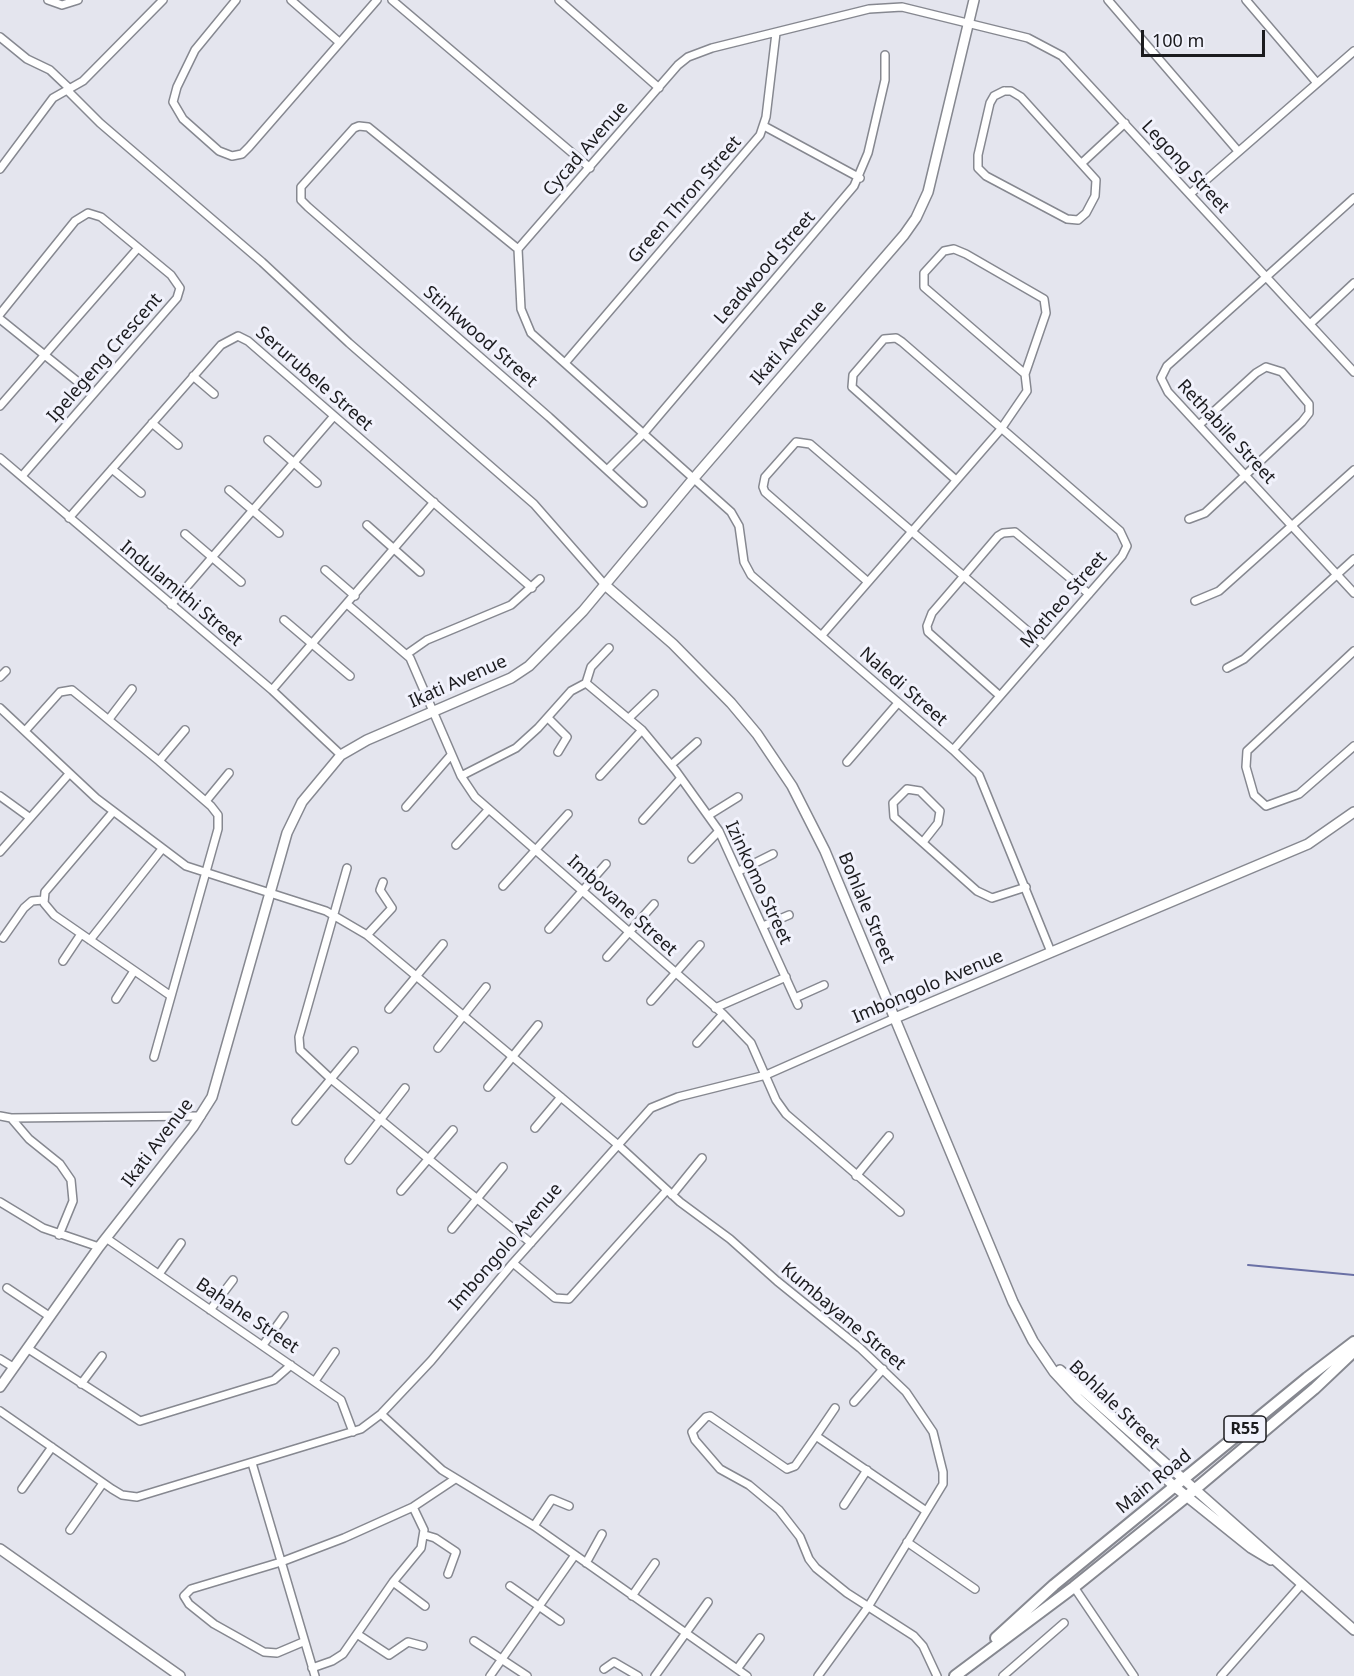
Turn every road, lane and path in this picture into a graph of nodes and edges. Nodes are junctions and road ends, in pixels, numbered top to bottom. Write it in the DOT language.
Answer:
graph roads {
  1 [pos="48,0"];
  2 [pos="78,0"];
  3 [pos="163,0"];
  4 [pos="236,0"];
  5 [pos="291,0"];
  6 [pos="376,0"];
  7 [pos="392,0"];
  8 [pos="560,0"];
  9 [pos="974,0"];
  10 [pos="1108,0"];
  11 [pos="1246,0"];
  12 [pos="903,4"];
  13 [pos="968,23"];
  14 [pos="776,33"];
  15 [pos="0,37"];
  16 [pos="339,42"];
  17 [pos="1354,51"];
  18 [pos="885,56"];
  19 [pos="1317,83"];
  20 [pos="659,88"];
  21 [pos="69,89"];
  22 [pos="1125,123"];
  23 [pos="764,126"];
  24 [pos="1238,151"];
  25 [pos="1083,162"];
  26 [pos="590,168"];
  27 [pos="0,169"];
  28 [pos="860,178"];
  29 [pos="1190,194"];
  30 [pos="1354,198"];
  31 [pos="138,248"];
  32 [pos="518,249"];
  33 [pos="1266,275"];
  34 [pos="1354,283"];
  35 [pos="0,314"];
  36 [pos="0,319"];
  37 [pos="1310,324"];
  38 [pos="45,353"];
  39 [pos="565,363"];
  40 [pos="1354,372"];
  41 [pos="1025,374"];
  42 [pos="193,376"];
  43 [pos="93,394"];
  44 [pos="214,394"];
  45 [pos="0,406"];
  46 [pos="334,416"];
  47 [pos="152,423"];
  48 [pos="1199,425"];
  49 [pos="1001,429"];
  50 [pos="644,433"];
  51 [pos="268,440"];
  52 [pos="178,445"];
  53 [pos="0,458"];
  54 [pos="293,463"];
  55 [pos="112,469"];
  56 [pos="608,469"];
  57 [pos="1354,470"];
  58 [pos="22,476"];
  59 [pos="1246,476"];
  60 [pos="694,478"];
  61 [pos="956,480"];
  62 [pos="317,483"];
  63 [pos="229,490"];
  64 [pos="141,494"];
  65 [pos="434,502"];
  66 [pos="643,503"];
  67 [pos="253,510"];
  68 [pos="69,518"];
  69 [pos="1189,519"];
  70 [pos="367,525"];
  71 [pos="1292,525"];
  72 [pos="912,531"];
  73 [pos="279,533"];
  74 [pos="185,534"];
  75 [pos="394,549"];
  76 [pos="212,558"];
  77 [pos="1354,559"];
  78 [pos="325,570"];
  79 [pos="420,572"];
  80 [pos="1337,575"];
  81 [pos="963,577"];
  82 [pos="540,579"];
  83 [pos="241,582"];
  84 [pos="868,582"];
  85 [pos="605,585"];
  86 [pos="532,588"];
  87 [pos="1354,593"];
  88 [pos="1089,594"];
  89 [pos="355,596"];
  90 [pos="1195,601"];
  91 [pos="348,604"];
  92 [pos="171,605"];
  93 [pos="284,620"];
  94 [pos="822,635"];
  95 [pos="312,644"];
  96 [pos="1044,645"];
  97 [pos="609,648"];
  98 [pos="1354,651"];
  99 [pos="406,654"];
  100 [pos="1227,668"];
  101 [pos="6,671"];
  102 [pos="350,676"];
  103 [pos="0,677"];
  104 [pos="585,683"];
  105 [pos="132,689"];
  106 [pos="272,690"];
  107 [pos="654,693"];
  108 [pos="1000,696"];
  109 [pos="898,703"];
  110 [pos="0,708"];
  111 [pos="433,712"];
  112 [pos="548,718"];
  113 [pos="629,718"];
  114 [pos="109,719"];
  115 [pos="185,730"];
  116 [pos="642,730"];
  117 [pos="24,731"];
  118 [pos="697,742"];
  119 [pos="1354,746"];
  120 [pos="953,750"];
  121 [pos="558,752"];
  122 [pos="341,755"];
  123 [pos="452,755"];
  124 [pos="159,761"];
  125 [pos="847,762"];
  126 [pos="671,765"];
  127 [pos="230,773"];
  128 [pos="69,774"];
  129 [pos="461,776"];
  130 [pos="600,776"];
  131 [pos="681,778"];
  132 [pos="0,796"];
  133 [pos="738,797"];
  134 [pos="206,801"];
  135 [pos="406,807"];
  136 [pos="488,810"];
  137 [pos="113,812"];
  138 [pos="1354,812"];
  139 [pos="568,814"];
  140 [pos="709,815"];
  141 [pos="29,817"];
  142 [pos="643,820"];
  143 [pos="719,831"];
  144 [pos="922,842"];
  145 [pos="456,845"];
  146 [pos="162,849"];
  147 [pos="536,849"];
  148 [pos="0,852"];
  149 [pos="773,854"];
  150 [pos="692,859"];
  151 [pos="606,864"];
  152 [pos="347,867"];
  153 [pos="739,871"];
  154 [pos="204,874"];
  155 [pos="383,882"];
  156 [pos="504,886"];
  157 [pos="1026,887"];
  158 [pos="583,891"];
  159 [pos="271,892"];
  160 [pos="43,900"];
  161 [pos="654,904"];
  162 [pos="335,915"];
  163 [pos="789,915"];
  164 [pos="763,926"];
  165 [pos="549,929"];
  166 [pos="628,932"];
  167 [pos="81,934"];
  168 [pos="367,935"];
  169 [pos="3,938"];
  170 [pos="90,940"];
  171 [pos="443,944"];
  172 [pos="700,945"];
  173 [pos="1051,952"];
  174 [pos="607,957"];
  175 [pos="63,961"];
  176 [pos="134,971"];
  177 [pos="675,974"];
  178 [pos="416,975"];
  179 [pos="786,977"];
  180 [pos="824,985"];
  181 [pos="486,987"];
  182 [pos="171,996"];
  183 [pos="116,999"];
  184 [pos="651,1001"];
  185 [pos="715,1008"];
  186 [pos="389,1010"];
  187 [pos="723,1014"];
  188 [pos="464,1015"];
  189 [pos="894,1018"];
  190 [pos="538,1025"];
  191 [pos="698,1043"];
  192 [pos="438,1048"];
  193 [pos="354,1051"];
  194 [pos="513,1056"];
  195 [pos="154,1057"];
  196 [pos="766,1075"];
  197 [pos="331,1079"];
  198 [pos="488,1087"];
  199 [pos="405,1088"];
  200 [pos="561,1097"];
  201 [pos="0,1116"];
  202 [pos="201,1116"];
  203 [pos="11,1118"];
  204 [pos="380,1119"];
  205 [pos="296,1121"];
  206 [pos="535,1128"];
  207 [pos="453,1130"];
  208 [pos="889,1136"];
  209 [pos="618,1144"];
  210 [pos="428,1158"];
  211 [pos="702,1158"];
  212 [pos="349,1160"];
  213 [pos="503,1167"];
  214 [pos="856,1176"];
  215 [pos="401,1191"];
  216 [pos="670,1192"];
  217 [pos="476,1198"];
  218 [pos="0,1202"];
  219 [pos="900,1212"];
  220 [pos="452,1229"];
  221 [pos="59,1235"];
  222 [pos="106,1238"];
  223 [pos="182,1243"];
  224 [pos="531,1243"];
  225 [pos="99,1247"];
  226 [pos="513,1263"];
  227 [pos="159,1274"];
  228 [pos="233,1280"];
  229 [pos="7,1288"];
  230 [pos="210,1310"];
  231 [pos="49,1316"];
  232 [pos="284,1316"];
  233 [pos="1354,1342"];
  234 [pos="262,1345"];
  235 [pos="27,1348"];
  236 [pos="1354,1351"];
  237 [pos="335,1352"];
  238 [pos="102,1356"];
  239 [pos="0,1359"];
  240 [pos="291,1365"];
  241 [pos="13,1367"];
  242 [pos="883,1369"];
  243 [pos="315,1381"];
  244 [pos="81,1384"];
  245 [pos="0,1387"];
  246 [pos="854,1402"];
  247 [pos="835,1408"];
  248 [pos="0,1411"];
  249 [pos="381,1414"];
  250 [pos="353,1432"];
  251 [pos="816,1436"];
  252 [pos="52,1447"];
  253 [pos="252,1463"];
  254 [pos="867,1470"];
  255 [pos="455,1479"];
  256 [pos="1179,1483"];
  257 [pos="103,1484"];
  258 [pos="22,1489"];
  259 [pos="1190,1493"];
  260 [pos="844,1505"];
  261 [pos="569,1506"];
  262 [pos="413,1507"];
  263 [pos="927,1511"];
  264 [pos="534,1526"];
  265 [pos="70,1530"];
  266 [pos="425,1534"];
  267 [pos="602,1534"];
  268 [pos="907,1542"];
  269 [pos="0,1549"];
  270 [pos="575,1555"];
  271 [pos="281,1562"];
  272 [pos="586,1563"];
  273 [pos="655,1563"];
  274 [pos="448,1574"];
  275 [pos="393,1582"];
  276 [pos="510,1586"];
  277 [pos="1301,1586"];
  278 [pos="1074,1587"];
  279 [pos="975,1589"];
  280 [pos="632,1596"];
  281 [pos="708,1602"];
  282 [pos="425,1606"];
  283 [pos="539,1606"];
  284 [pos="868,1607"];
  285 [pos="560,1621"];
  286 [pos="1064,1623"];
  287 [pos="1354,1630"];
  288 [pos="685,1633"];
  289 [pos="357,1634"];
  290 [pos="760,1638"];
  291 [pos="474,1641"];
  292 [pos="303,1642"];
  293 [pos="423,1646"];
  294 [pos="981,1654"];
  295 [pos="502,1659"];
  296 [pos="312,1668"];
  297 [pos="604,1669"];
  298 [pos="737,1669"];
  299 [pos="180,1676"];
  300 [pos="315,1676"];
  301 [pos="490,1676"];
  302 [pos="527,1676"];
  303 [pos="638,1676"];
  304 [pos="655,1676"];
  305 [pos="747,1676"];
  306 [pos="818,1676"];
  307 [pos="937,1676"];
  308 [pos="954,1676"];
  309 [pos="1003,1676"];
  310 [pos="1134,1676"];
  311 [pos="1221,1676"];
  1 -- 2 [label="street"];
  3 -- 21 [label="street"];
  4 -- 16 [label="street"];
  5 -- 16 [label="street"];
  6 -- 16 [label="street"];
  7 -- 26 [label="street"];
  8 -- 20 [label="street"];
  9 -- 13 [label="street, Ikati Avenue"];
  10 -- 24 [label="street"];
  11 -- 19 [label="street"];
  12 -- 13 [label="street, Cycad Avenue"];
  12 -- 14 [label="street, Cycad Avenue"];
  13 -- 22 [label="street, Legong Street"];
  13 -- 60 [label="street, Ikati Avenue"];
  14 -- 20 [label="street, Cycad Avenue"];
  14 -- 23 [label="street, Green Thron Street"];
  15 -- 21 [label="street"];
  17 -- 19 [label="street"];
  18 -- 28 [label="street, Leadwood Street"];
  19 -- 24 [label="street"];
  20 -- 26 [label="street, Cycad Avenue"];
  21 -- 27 [label="street"];
  21 -- 85 [label="street"];
  22 -- 25 [label="street"];
  22 -- 29 [label="street, Legong Street"];
  23 -- 28 [label="street"];
  23 -- 39 [label="street, Green Thron Street"];
  24 -- 29 [label="street"];
  25 -- 25 [label="street"];
  26 -- 32 [label="street, Cycad Avenue"];
  28 -- 50 [label="street, Leadwood Street"];
  29 -- 33 [label="street, Legong Street"];
  30 -- 33 [label="street, Rethabile Street"];
  31 -- 35 [label="street, Ipelegeng Crescent"];
  31 -- 38 [label="street"];
  31 -- 43 [label="street, Ipelegeng Crescent"];
  32 -- 39 [label="street"];
  32 -- 56 [label="street, Stinkwood Street"];
  33 -- 37 [label="street, Legong Street"];
  33 -- 48 [label="street, Rethabile Street"];
  34 -- 37 [label="street"];
  36 -- 38 [label="street"];
  37 -- 40 [label="street, Legong Street"];
  38 -- 43 [label="street"];
  38 -- 45 [label="street"];
  39 -- 50 [label="street"];
  41 -- 41 [label="street"];
  41 -- 49 [label="street"];
  42 -- 44 [label="street"];
  42 -- 46 [label="street, Serurubele Street"];
  42 -- 47 [label="street, Serurubele Street"];
  43 -- 58 [label="street, Ipelegeng Crescent"];
  46 -- 54 [label="street"];
  46 -- 65 [label="street, Serurubele Street"];
  47 -- 52 [label="street"];
  47 -- 55 [label="street, Serurubele Street"];
  48 -- 59 [label="street, Rethabile Street"];
  48 -- 59 [label="street"];
  49 -- 61 [label="street"];
  49 -- 61 [label="street, Motheo Street"];
  49 -- 88 [label="street, Motheo Street"];
  50 -- 56 [label="street, Leadwood Street"];
  50 -- 60 [label="street"];
  51 -- 54 [label="street"];
  53 -- 58 [label="street, Indulamithi Street"];
  54 -- 62 [label="street"];
  54 -- 67 [label="street"];
  55 -- 64 [label="street"];
  55 -- 68 [label="street, Serurubele Street"];
  56 -- 66 [label="street, Stinkwood Street"];
  57 -- 71 [label="street"];
  58 -- 68 [label="street, Indulamithi Street"];
  59 -- 69 [label="street"];
  59 -- 71 [label="street, Rethabile Street"];
  60 -- 85 [label="street, Ikati Avenue"];
  60 -- 94 [label="street, Naledi Street"];
  61 -- 72 [label="street"];
  63 -- 67 [label="street"];
  65 -- 75 [label="street"];
  65 -- 86 [label="street, Serurubele Street"];
  67 -- 73 [label="street"];
  67 -- 76 [label="street"];
  68 -- 92 [label="street, Indulamithi Street"];
  70 -- 75 [label="street"];
  71 -- 80 [label="street, Rethabile Street"];
  71 -- 90 [label="street"];
  72 -- 81 [label="street"];
  72 -- 84 [label="street"];
  72 -- 84 [label="street"];
  74 -- 76 [label="street"];
  75 -- 79 [label="street"];
  75 -- 89 [label="street"];
  76 -- 83 [label="street"];
  76 -- 92 [label="street"];
  77 -- 80 [label="street"];
  78 -- 89 [label="street"];
  80 -- 87 [label="street, Rethabile Street"];
  80 -- 100 [label="street"];
  81 -- 88 [label="street"];
  81 -- 96 [label="street"];
  81 -- 108 [label="street"];
  82 -- 86 [label="street"];
  84 -- 94 [label="street"];
  85 -- 111 [label="street, Ikati Avenue"];
  85 -- 189 [label="street, Bohlale Street"];
  86 -- 99 [label="street"];
  88 -- 96 [label="street, Motheo Street"];
  89 -- 91 [label="street"];
  91 -- 95 [label="street"];
  91 -- 99 [label="street, Imbovane Street"];
  92 -- 106 [label="street, Indulamithi Street"];
  93 -- 95 [label="street"];
  94 -- 109 [label="street, Naledi Street"];
  95 -- 102 [label="street"];
  95 -- 106 [label="street"];
  96 -- 108 [label="street, Motheo Street"];
  97 -- 104 [label="street"];
  98 -- 119 [label="street"];
  99 -- 111 [label="street, Imbovane Street"];
  101 -- 103 [label="street"];
  104 -- 112 [label="street"];
  104 -- 113 [label="street, Izinkomo Street"];
  105 -- 114 [label="street"];
  106 -- 122 [label="street, Indulamithi Street"];
  107 -- 113 [label="street"];
  108 -- 120 [label="street, Motheo Street"];
  109 -- 120 [label="street, Naledi Street"];
  109 -- 125 [label="street"];
  110 -- 117 [label="street, Kumbayane Street"];
  111 -- 122 [label="street, Ikati Avenue"];
  111 -- 123 [label="street, Imbovane Street"];
  112 -- 121 [label="street"];
  112 -- 129 [label="street"];
  113 -- 116 [label="street, Izinkomo Street"];
  114 -- 117 [label="street"];
  114 -- 124 [label="street"];
  115 -- 124 [label="street"];
  116 -- 126 [label="street, Izinkomo Street"];
  116 -- 130 [label="street"];
  117 -- 128 [label="street, Kumbayane Street"];
  118 -- 126 [label="street"];
  120 -- 157 [label="street, Naledi Street"];
  122 -- 159 [label="street, Ikati Avenue"];
  123 -- 129 [label="street, Imbovane Street"];
  123 -- 135 [label="street"];
  124 -- 134 [label="street"];
  126 -- 131 [label="street, Izinkomo Street"];
  127 -- 134 [label="street"];
  128 -- 137 [label="street, Kumbayane Street"];
  128 -- 141 [label="street"];
  129 -- 136 [label="street, Imbovane Street"];
  131 -- 140 [label="street, Izinkomo Street"];
  131 -- 142 [label="street"];
  132 -- 141 [label="street"];
  133 -- 140 [label="street"];
  134 -- 154 [label="street"];
  136 -- 145 [label="street"];
  136 -- 147 [label="street, Imbovane Street"];
  137 -- 146 [label="street, Kumbayane Street"];
  137 -- 160 [label="street"];
  138 -- 173 [label="street"];
  139 -- 147 [label="street"];
  140 -- 143 [label="street, Izinkomo Street"];
  141 -- 148 [label="street"];
  143 -- 150 [label="street"];
  143 -- 153 [label="street, Izinkomo Street"];
  144 -- 144 [label="street"];
  144 -- 157 [label="street"];
  146 -- 154 [label="street, Kumbayane Street"];
  146 -- 170 [label="street"];
  147 -- 156 [label="street"];
  147 -- 158 [label="street, Imbovane Street"];
  149 -- 153 [label="street"];
  151 -- 158 [label="street"];
  152 -- 162 [label="street"];
  153 -- 164 [label="street, Izinkomo Street"];
  154 -- 159 [label="street, Kumbayane Street"];
  154 -- 182 [label="street"];
  155 -- 168 [label="street"];
  157 -- 173 [label="street, Naledi Street"];
  158 -- 165 [label="street"];
  158 -- 166 [label="street, Imbovane Street"];
  159 -- 162 [label="street, Kumbayane Street"];
  159 -- 202 [label="street, Ikati Avenue"];
  160 -- 167 [label="street"];
  160 -- 169 [label="street"];
  161 -- 166 [label="street"];
  162 -- 168 [label="street, Kumbayane Street"];
  162 -- 197 [label="street"];
  163 -- 164 [label="street"];
  164 -- 179 [label="street, Izinkomo Street"];
  166 -- 174 [label="street"];
  166 -- 177 [label="street, Imbovane Street"];
  167 -- 170 [label="street"];
  167 -- 175 [label="street"];
  168 -- 178 [label="street, Kumbayane Street"];
  170 -- 176 [label="street"];
  171 -- 178 [label="street"];
  172 -- 177 [label="street"];
  173 -- 189 [label="street, Imbongolo Avenue"];
  176 -- 182 [label="street"];
  176 -- 183 [label="street"];
  177 -- 184 [label="street"];
  177 -- 185 [label="street, Imbovane Street"];
  178 -- 186 [label="street"];
  178 -- 188 [label="street, Kumbayane Street"];
  179 -- 180 [label="street, Izinkomo Street"];
  179 -- 185 [label="street"];
  181 -- 188 [label="street"];
  182 -- 195 [label="street"];
  185 -- 187 [label="street, Imbovane Street"];
  187 -- 191 [label="street"];
  187 -- 196 [label="street, Imbovane Street"];
  188 -- 192 [label="street"];
  188 -- 194 [label="street, Kumbayane Street"];
  189 -- 196 [label="street, Imbongolo Avenue"];
  189 -- 256 [label="street, Bohlale Street"];
  190 -- 194 [label="street"];
  193 -- 197 [label="street"];
  194 -- 198 [label="street"];
  194 -- 200 [label="street, Kumbayane Street"];
  196 -- 209 [label="street, Imbongolo Avenue"];
  196 -- 214 [label="street, Imbovane Street"];
  197 -- 204 [label="street"];
  197 -- 205 [label="street"];
  199 -- 204 [label="street"];
  200 -- 206 [label="street"];
  200 -- 209 [label="street, Kumbayane Street"];
  201 -- 203 [label="street"];
  202 -- 203 [label="street"];
  202 -- 222 [label="street, Ikati Avenue"];
  203 -- 221 [label="street"];
  204 -- 210 [label="street"];
  204 -- 212 [label="street"];
  207 -- 210 [label="street"];
  208 -- 214 [label="street"];
  209 -- 216 [label="street, Kumbayane Street"];
  209 -- 224 [label="street, Imbongolo Avenue"];
  210 -- 215 [label="street"];
  210 -- 217 [label="street"];
  211 -- 216 [label="street"];
  213 -- 217 [label="street"];
  214 -- 219 [label="street, Imbovane Street"];
  216 -- 226 [label="street"];
  216 -- 242 [label="street, Kumbayane Street"];
  217 -- 220 [label="street"];
  217 -- 224 [label="street"];
  218 -- 221 [label="street"];
  221 -- 225 [label="street"];
  222 -- 225 [label="street, Ikati Avenue"];
  222 -- 227 [label="street, Bahahe Street"];
  223 -- 227 [label="street"];
  224 -- 226 [label="street, Imbongolo Avenue"];
  225 -- 231 [label="street, Ikati Avenue"];
  226 -- 249 [label="street, Imbongolo Avenue"];
  227 -- 230 [label="street, Bahahe Street"];
  228 -- 230 [label="street"];
  229 -- 231 [label="street"];
  230 -- 234 [label="street, Bahahe Street"];
  231 -- 235 [label="street, Ikati Avenue"];
  232 -- 234 [label="street"];
  233 -- 256 [label="main road, Main Road / R55"];
  234 -- 240 [label="street, Bahahe Street"];
  235 -- 241 [label="street, Ikati Avenue"];
  235 -- 244 [label="street"];
  236 -- 259 [label="main road, Main Road / R55"];
  237 -- 243 [label="street"];
  238 -- 244 [label="street"];
  239 -- 241 [label="street"];
  240 -- 243 [label="street, Bahahe Street"];
  240 -- 244 [label="street"];
  241 -- 245 [label="street, Ikati Avenue"];
  242 -- 246 [label="street"];
  242 -- 263 [label="street, Kumbayane Street"];
  243 -- 250 [label="street, Bahahe Street"];
  247 -- 251 [label="street"];
  248 -- 252 [label="street, Imbongolo Avenue"];
  249 -- 250 [label="street, Imbongolo Avenue"];
  249 -- 255 [label="street"];
  250 -- 253 [label="street, Imbongolo Avenue"];
  251 -- 254 [label="street"];
  251 -- 284 [label="street"];
  252 -- 257 [label="street, Imbongolo Avenue"];
  252 -- 258 [label="street"];
  253 -- 257 [label="street, Imbongolo Avenue"];
  253 -- 271 [label="street"];
  254 -- 260 [label="street"];
  254 -- 263 [label="street"];
  255 -- 262 [label="street"];
  255 -- 264 [label="street"];
  256 -- 259 [label="street, Bohlale Street"];
  256 -- 294 [label="main road, Main Road / R55"];
  257 -- 265 [label="street"];
  259 -- 277 [label="street, Bohlale Street"];
  259 -- 278 [label="main road, Main Road / R55"];
  261 -- 264 [label="street"];
  262 -- 266 [label="street"];
  262 -- 271 [label="street"];
  263 -- 268 [label="street, Kumbayane Street"];
  264 -- 270 [label="street"];
  266 -- 274 [label="street"];
  266 -- 275 [label="street"];
  267 -- 272 [label="street"];
  268 -- 279 [label="street"];
  268 -- 284 [label="street, Kumbayane Street"];
  269 -- 299 [label="street"];
  270 -- 272 [label="street"];
  270 -- 283 [label="street"];
  271 -- 292 [label="street"];
  271 -- 292 [label="street"];
  272 -- 280 [label="street"];
  273 -- 280 [label="street"];
  275 -- 282 [label="street"];
  275 -- 289 [label="street"];
  276 -- 283 [label="street"];
  277 -- 287 [label="street, Bohlale Street"];
  277 -- 311 [label="street"];
  278 -- 294 [label="main road, Main Road / R55"];
  278 -- 310 [label="street"];
  280 -- 288 [label="street"];
  281 -- 288 [label="street"];
  283 -- 285 [label="street"];
  283 -- 295 [label="street"];
  284 -- 306 [label="street, Kumbayane Street"];
  284 -- 307 [label="street"];
  286 -- 309 [label="street"];
  288 -- 298 [label="street"];
  288 -- 304 [label="street"];
  289 -- 293 [label="street"];
  289 -- 296 [label="street"];
  290 -- 298 [label="street"];
  291 -- 295 [label="street"];
  292 -- 296 [label="street"];
  294 -- 308 [label="main road, Main Road / R55"];
  295 -- 301 [label="street"];
  295 -- 302 [label="street"];
  296 -- 300 [label="street"];
  297 -- 303 [label="street"];
  298 -- 305 [label="street"];
}
